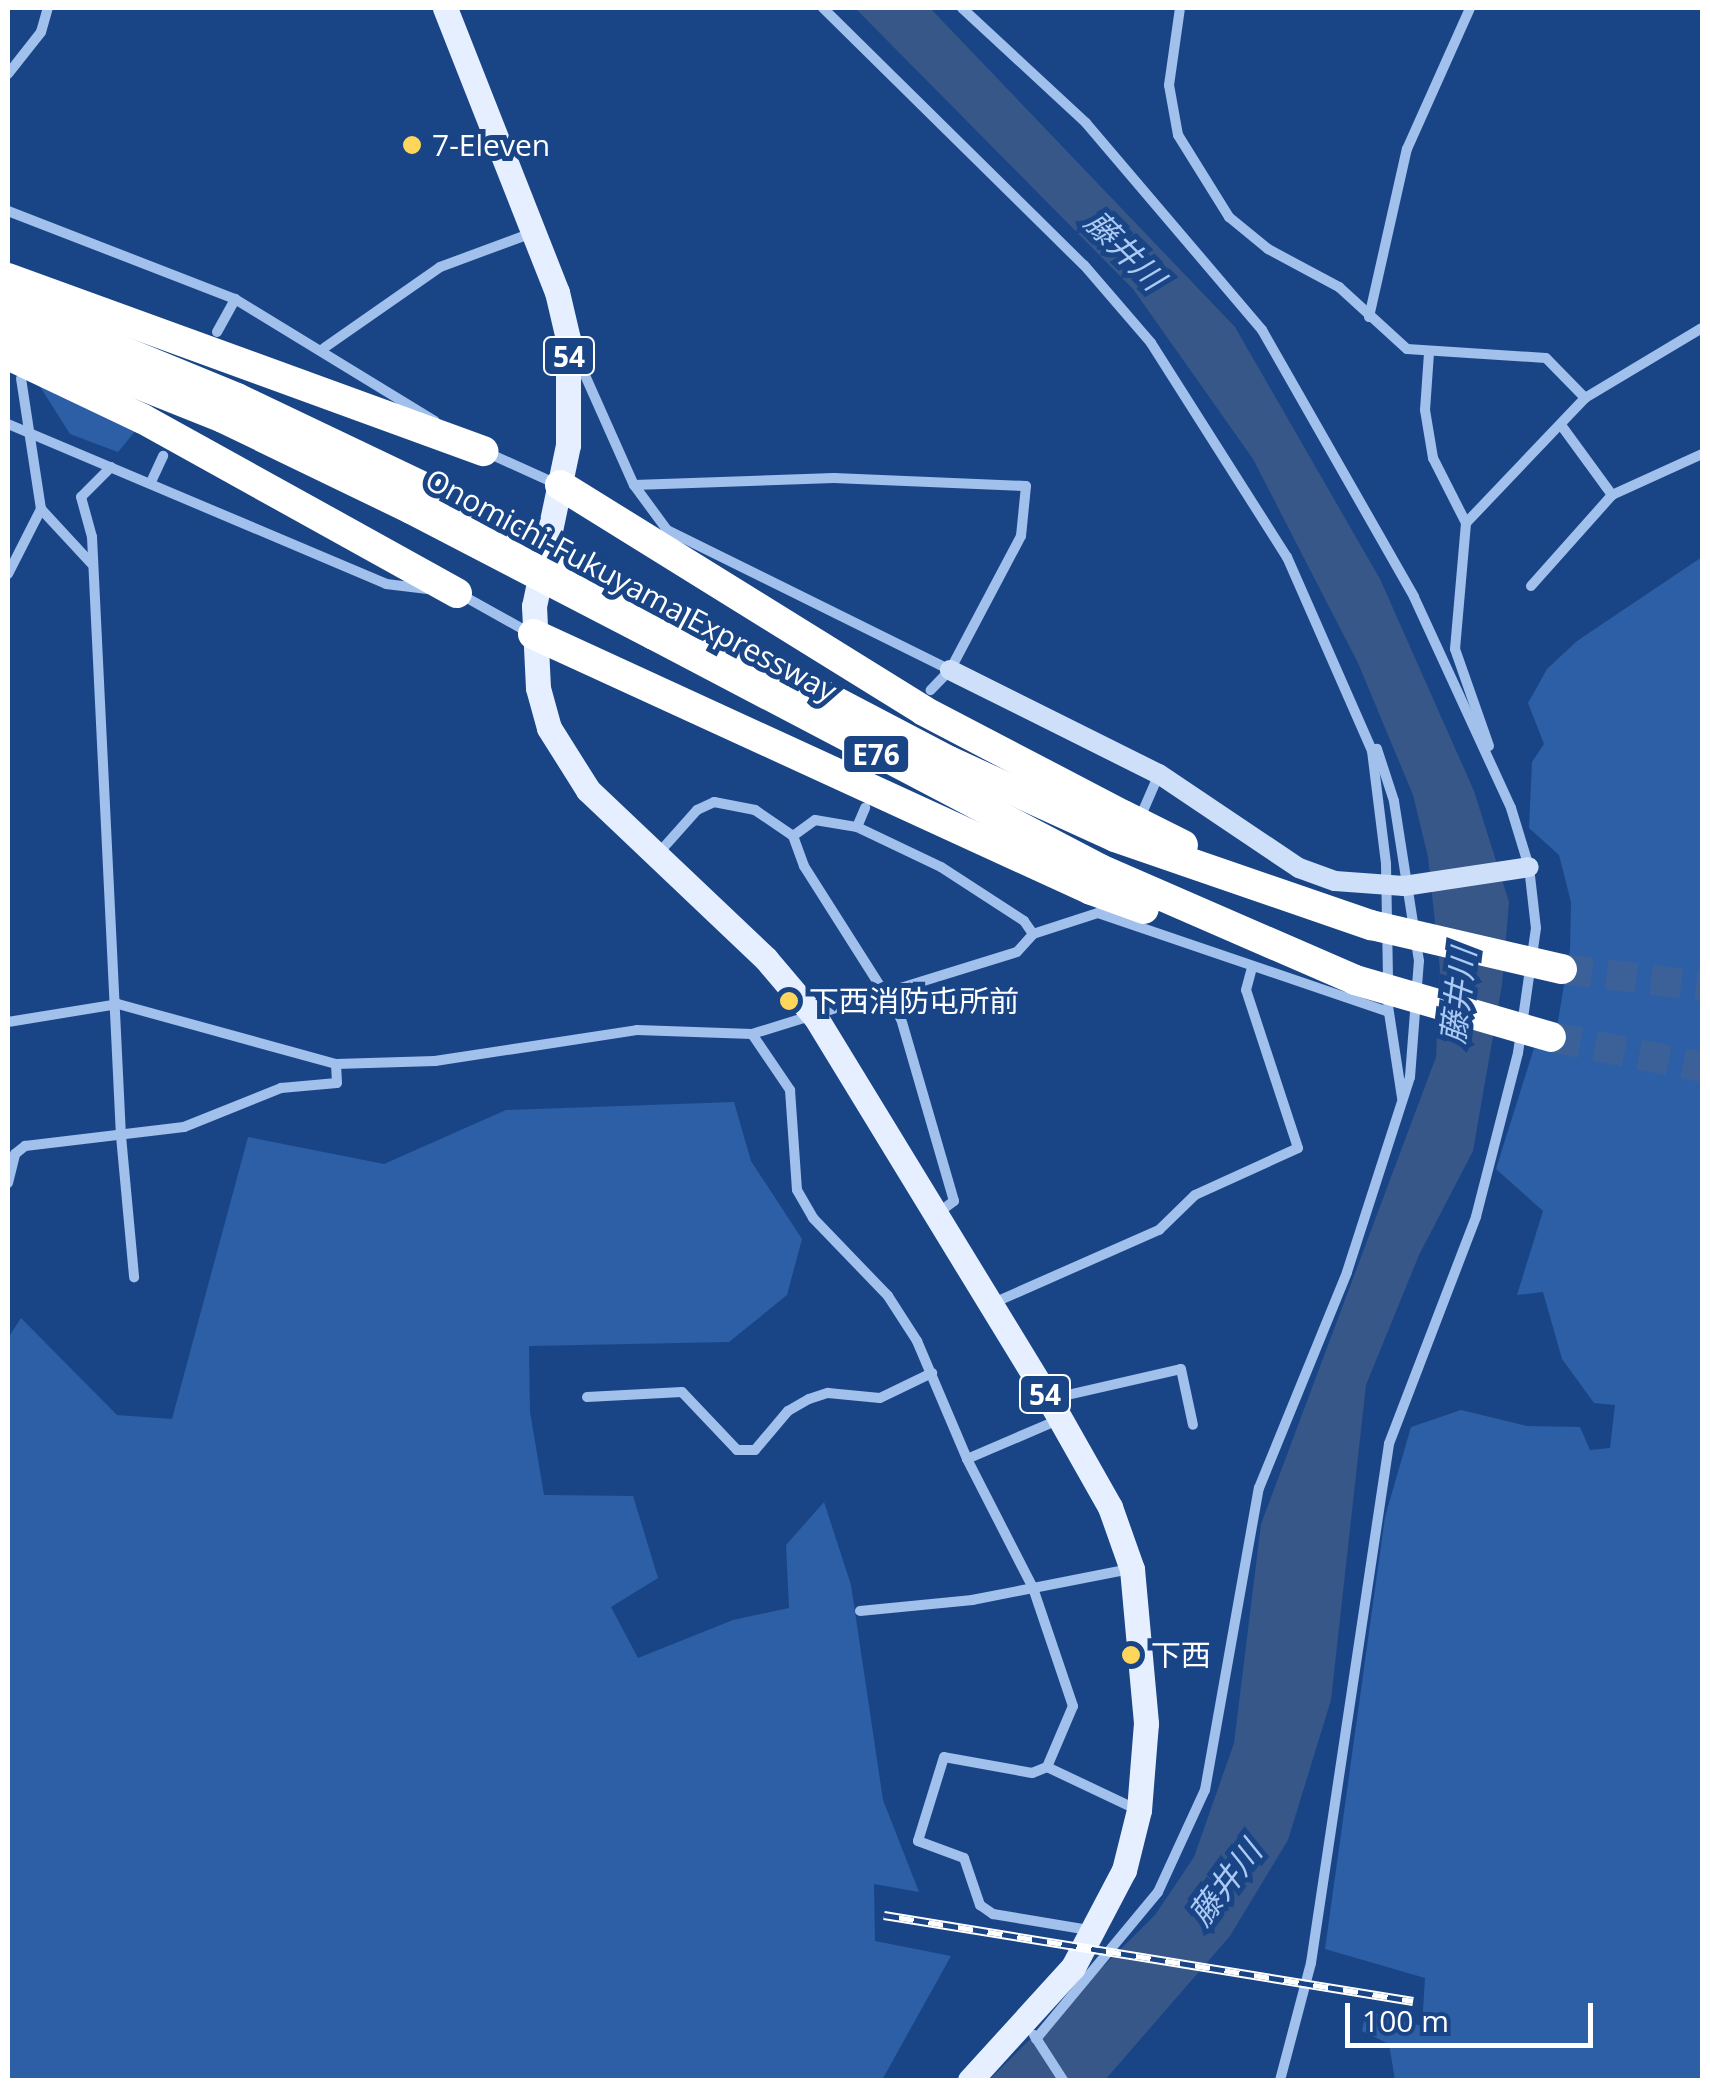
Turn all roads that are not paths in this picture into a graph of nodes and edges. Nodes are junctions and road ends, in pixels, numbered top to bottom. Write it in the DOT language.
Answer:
graph roads {
  1 [pos="48,8"];
  2 [pos="444,8"];
  3 [pos="823,8"];
  4 [pos="962,8"];
  5 [pos="1180,8"];
  6 [pos="1470,8"];
  7 [pos="8,74"];
  8 [pos="8,211"];
  9 [pos="533,233"];
  10 [pos="8,278"];
  11 [pos="235,298"];
  12 [pos="8,304"];
  13 [pos="1368,317"];
  14 [pos="1702,328"];
  15 [pos="8,332"];
  16 [pos="217,332"];
  17 [pos="568,339"];
  18 [pos="324,348"];
  19 [pos="1429,352"];
  20 [pos="14,367"];
  21 [pos="1586,398"];
  22 [pos="8,424"];
  23 [pos="1561,425"];
  24 [pos="33,438"];
  25 [pos="482,450"];
  26 [pos="1702,454"];
  27 [pos="163,456"];
  28 [pos="112,468"];
  29 [pos="151,482"];
  30 [pos="560,485"];
  31 [pos="634,485"];
  32 [pos="1612,495"];
  33 [pos="418,498"];
  34 [pos="41,509"];
  35 [pos="1466,523"];
  36 [pos="92,564"];
  37 [pos="8,574"];
  38 [pos="1531,586"];
  39 [pos="458,593"];
  40 [pos="660,624"];
  41 [pos="532,634"];
  42 [pos="950,670"];
  43 [pos="931,690"];
  44 [pos="1372,752"];
  45 [pos="1159,774"];
  46 [pos="864,808"];
  47 [pos="1511,808"];
  48 [pos="1119,826"];
  49 [pos="857,828"];
  50 [pos="793,836"];
  51 [pos="656,857"];
  52 [pos="1529,866"];
  53 [pos="1097,891"];
  54 [pos="1032,934"];
  55 [pos="1252,968"];
  56 [pos="1562,970"];
  57 [pos="890,996"];
  58 [pos="118,1004"];
  59 [pos="1388,1012"];
  60 [pos="816,1018"];
  61 [pos="8,1022"];
  62 [pos="752,1034"];
  63 [pos="1552,1037"];
  64 [pos="336,1064"];
  65 [pos="1402,1099"];
  66 [pos="121,1136"];
  67 [pos="8,1183"];
  68 [pos="937,1214"];
  69 [pos="134,1277"];
  70 [pos="991,1304"];
  71 [pos="932,1373"];
  72 [pos="587,1397"];
  73 [pos="1054,1409"];
  74 [pos="1193,1425"];
  75 [pos="967,1460"];
  76 [pos="1132,1569"];
  77 [pos="1033,1588"];
  78 [pos="860,1611"];
  79 [pos="1047,1767"];
  80 [pos="1139,1810"];
  81 [pos="1094,1930"];
  82 [pos="1033,2035"];
  83 [pos="970,2080"];
  84 [pos="1063,2080"];
  85 [pos="1280,2080"];
  1 -- 7 [label="street"];
  2 -- 9 [label="main road, 54"];
  3 -- 44 [label="street"];
  4 -- 47 [label="street"];
  5 -- 13 [label="street"];
  6 -- 13 [label="street"];
  8 -- 11 [label="street"];
  9 -- 17 [label="main road, 54"];
  9 -- 18 [label="street"];
  10 -- 25 [label="highway"];
  11 -- 16 [label="street"];
  11 -- 18 [label="street"];
  12 -- 33 [label="highway, Onomichi-Fukuyama Expressway / E76"];
  13 -- 19 [label="street"];
  14 -- 21 [label="street"];
  15 -- 33 [label="highway, Onomichi-Fukuyama Expressway / E76"];
  17 -- 30 [label="main road, 54"];
  17 -- 31 [label="street"];
  18 -- 25 [label="street"];
  19 -- 21 [label="street"];
  19 -- 35 [label="street"];
  20 -- 24 [label="street"];
  20 -- 39 [label="highway"];
  21 -- 23 [label="street"];
  22 -- 24 [label="street"];
  23 -- 32 [label="street"];
  23 -- 35 [label="street"];
  24 -- 28 [label="street"];
  24 -- 34 [label="street"];
  25 -- 30 [label="street"];
  26 -- 32 [label="street"];
  27 -- 29 [label="street"];
  28 -- 29 [label="street"];
  28 -- 36 [label="street"];
  29 -- 39 [label="street"];
  30 -- 41 [label="main road, 54"];
  30 -- 48 [label="highway"];
  31 -- 42 [label="street"];
  31 -- 42 [label="street"];
  32 -- 38 [label="street"];
  33 -- 40 [label="highway, Onomichi-Fukuyama Expressway / E76, bridge"];
  34 -- 36 [label="street"];
  34 -- 37 [label="street"];
  35 -- 47 [label="street"];
  36 -- 58 [label="street"];
  39 -- 41 [label="street"];
  40 -- 48 [label="highway, Onomichi-Fukuyama Expressway / E76"];
  40 -- 53 [label="highway, Onomichi-Fukuyama Expressway / E76"];
  41 -- 51 [label="main road, 54"];
  41 -- 53 [label="highway"];
  42 -- 43 [label="street"];
  42 -- 45 [label="street"];
  44 -- 59 [label="street"];
  44 -- 65 [label="street"];
  45 -- 52 [label="street, bridge"];
  45 -- 53 [label="street"];
  46 -- 49 [label="street"];
  47 -- 52 [label="street"];
  48 -- 56 [label="highway, Onomichi-Fukuyama Expressway / E76, bridge"];
  49 -- 50 [label="street"];
  49 -- 54 [label="street"];
  50 -- 51 [label="street"];
  50 -- 57 [label="street"];
  51 -- 60 [label="main road, 54"];
  52 -- 85 [label="street"];
  53 -- 54 [label="street"];
  53 -- 55 [label="street"];
  53 -- 63 [label="highway, Onomichi-Fukuyama Expressway / E76, bridge"];
  54 -- 57 [label="street"];
  55 -- 59 [label="street"];
  55 -- 70 [label="street"];
  57 -- 60 [label="street"];
  57 -- 68 [label="street"];
  58 -- 61 [label="street"];
  58 -- 64 [label="street"];
  58 -- 66 [label="street"];
  59 -- 65 [label="street"];
  60 -- 62 [label="street"];
  60 -- 68 [label="main road, 54"];
  62 -- 64 [label="street"];
  62 -- 71 [label="street"];
  64 -- 66 [label="street"];
  65 -- 82 [label="street"];
  66 -- 67 [label="street"];
  66 -- 69 [label="street"];
  68 -- 70 [label="main road, 54"];
  70 -- 73 [label="main road, 54"];
  71 -- 72 [label="street"];
  71 -- 75 [label="street"];
  73 -- 74 [label="street"];
  73 -- 75 [label="street"];
  73 -- 76 [label="main road, 54"];
  75 -- 77 [label="street"];
  76 -- 77 [label="street"];
  76 -- 80 [label="main road, 54"];
  77 -- 78 [label="street"];
  77 -- 79 [label="street"];
  79 -- 80 [label="street"];
  79 -- 81 [label="street"];
  80 -- 81 [label="main road, 54"];
  81 -- 82 [label="main road, 54"];
  82 -- 83 [label="main road, 54"];
  82 -- 84 [label="street"];
}
